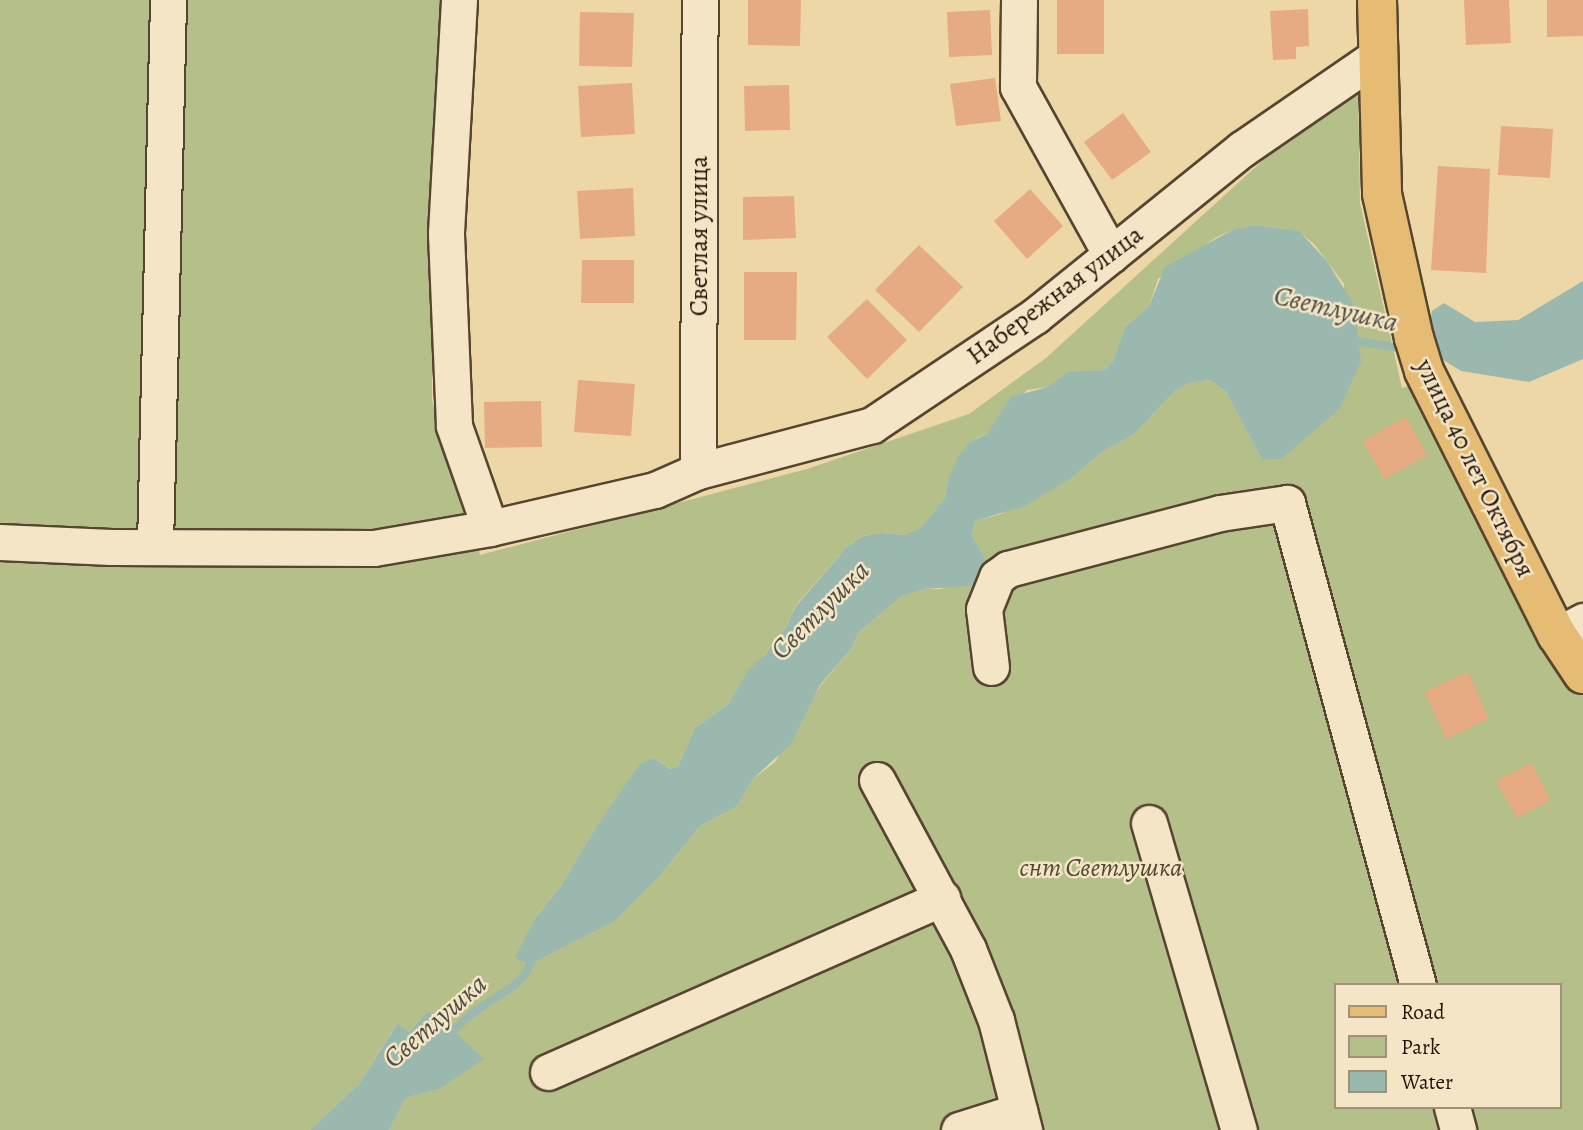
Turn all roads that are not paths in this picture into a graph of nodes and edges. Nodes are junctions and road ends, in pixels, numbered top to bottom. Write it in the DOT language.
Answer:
graph roads {
  1 [pos="168,0"];
  2 [pos="459,0"];
  3 [pos="701,0"];
  4 [pos="1019,0"];
  5 [pos="1377,0"];
  6 [pos="1379,55"];
  7 [pos="1111,255"];
  8 [pos="698,471"];
  9 [pos="490,528"];
  10 [pos="0,542"];
  11 [pos="155,545"];
  12 [pos="1570,628"];
  13 [pos="990,667"];
  14 [pos="1583,674"];
  15 [pos="877,780"];
  16 [pos="1150,823"];
  17 [pos="942,898"];
  18 [pos="1417,983"];
  19 [pos="548,1072"];
  20 [pos="1453,1109"];
  21 [pos="1021,1120"];
  22 [pos="958,1130"];
  23 [pos="1239,1130"];
  24 [pos="1458,1130"];
  1 -- 11 [label="street"];
  2 -- 9 [label="street"];
  3 -- 8 [label="street, Светлая улица"];
  4 -- 7 [label="street"];
  5 -- 6 [label="main road, улица 40 лет Октября"];
  6 -- 7 [label="street, Набережная улица"];
  6 -- 12 [label="main road, улица 40 лет Октября"];
  7 -- 8 [label="street, Набережная улица"];
  8 -- 9 [label="street, Набережная улица"];
  9 -- 11 [label="street, Набережная улица"];
  10 -- 11 [label="street, Набережная улица"];
  12 -- 14 [label="main road, улица 40 лет Октября"];
  13 -- 18 [label="street"];
  15 -- 17 [label="street"];
  16 -- 23 [label="street"];
  17 -- 19 [label="street"];
  17 -- 21 [label="street"];
  20 -- 24 [label="street"];
  21 -- 22 [label="street"];
}
